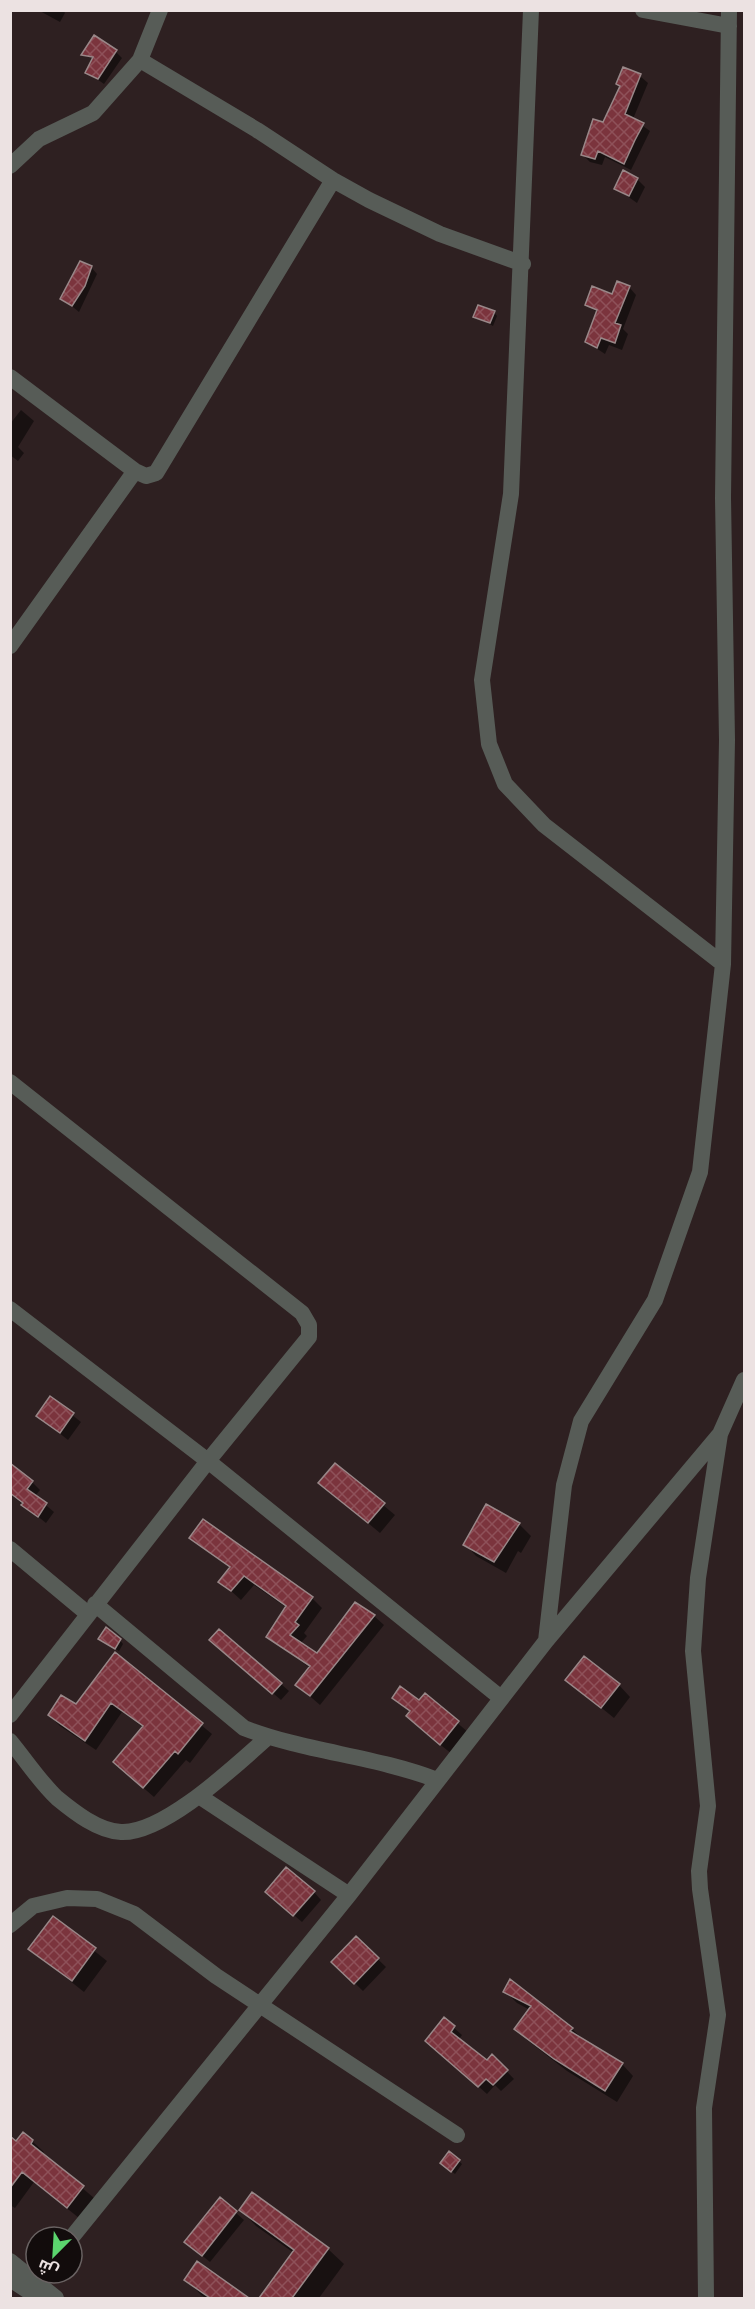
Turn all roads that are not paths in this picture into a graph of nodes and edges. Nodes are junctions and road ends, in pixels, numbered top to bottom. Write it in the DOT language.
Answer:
graph roads {
  1 [pos="160,10"];
  2 [pos="531,10"];
  3 [pos="643,10"];
  4 [pos="729,18"];
  5 [pos="140,60"];
  6 [pos="10,166"];
  7 [pos="333,180"];
  8 [pos="523,264"];
  9 [pos="10,377"];
  10 [pos="135,471"];
  11 [pos="10,646"];
  12 [pos="723,964"];
  13 [pos="10,1082"];
  14 [pos="10,1309"];
  15 [pos="744,1380"];
  16 [pos="720,1434"];
  17 [pos="208,1461"];
  18 [pos="10,1549"];
  19 [pos="91,1609"];
  20 [pos="546,1641"];
  21 [pos="501,1698"];
  22 [pos="10,1715"];
  23 [pos="268,1737"];
  24 [pos="10,1741"];
  25 [pos="437,1780"];
  26 [pos="199,1796"];
  27 [pos="349,1895"];
  28 [pos="10,1925"];
  29 [pos="261,2003"];
  30 [pos="457,2135"];
  31 [pos="82,2225"];
  32 [pos="10,2260"];
  33 [pos="24,2271"];
  34 [pos="41,2285"];
  35 [pos="56,2298"];
  36 [pos="706,2298"];
  1 -- 5 [label="street"];
  2 -- 8 [label="street"];
  3 -- 4 [label="street"];
  4 -- 12 [label="street"];
  5 -- 6 [label="street"];
  5 -- 7 [label="street"];
  7 -- 8 [label="street"];
  7 -- 10 [label="street"];
  8 -- 12 [label="street"];
  9 -- 10 [label="street"];
  10 -- 11 [label="street"];
  12 -- 20 [label="street"];
  13 -- 17 [label="street"];
  14 -- 17 [label="street"];
  15 -- 16 [label="street"];
  16 -- 20 [label="street"];
  16 -- 36 [label="street"];
  17 -- 19 [label="street"];
  17 -- 21 [label="street"];
  18 -- 19 [label="street"];
  19 -- 22 [label="street"];
  19 -- 23 [label="street"];
  20 -- 21 [label="street"];
  21 -- 25 [label="street"];
  23 -- 25 [label="street"];
  23 -- 26 [label="street"];
  24 -- 26 [label="street"];
  25 -- 27 [label="street"];
  26 -- 27 [label="street"];
  27 -- 29 [label="street"];
  28 -- 29 [label="street"];
  29 -- 30 [label="street"];
  29 -- 31 [label="street"];
  32 -- 33 [label="street"];
  34 -- 35 [label="street"];
}
